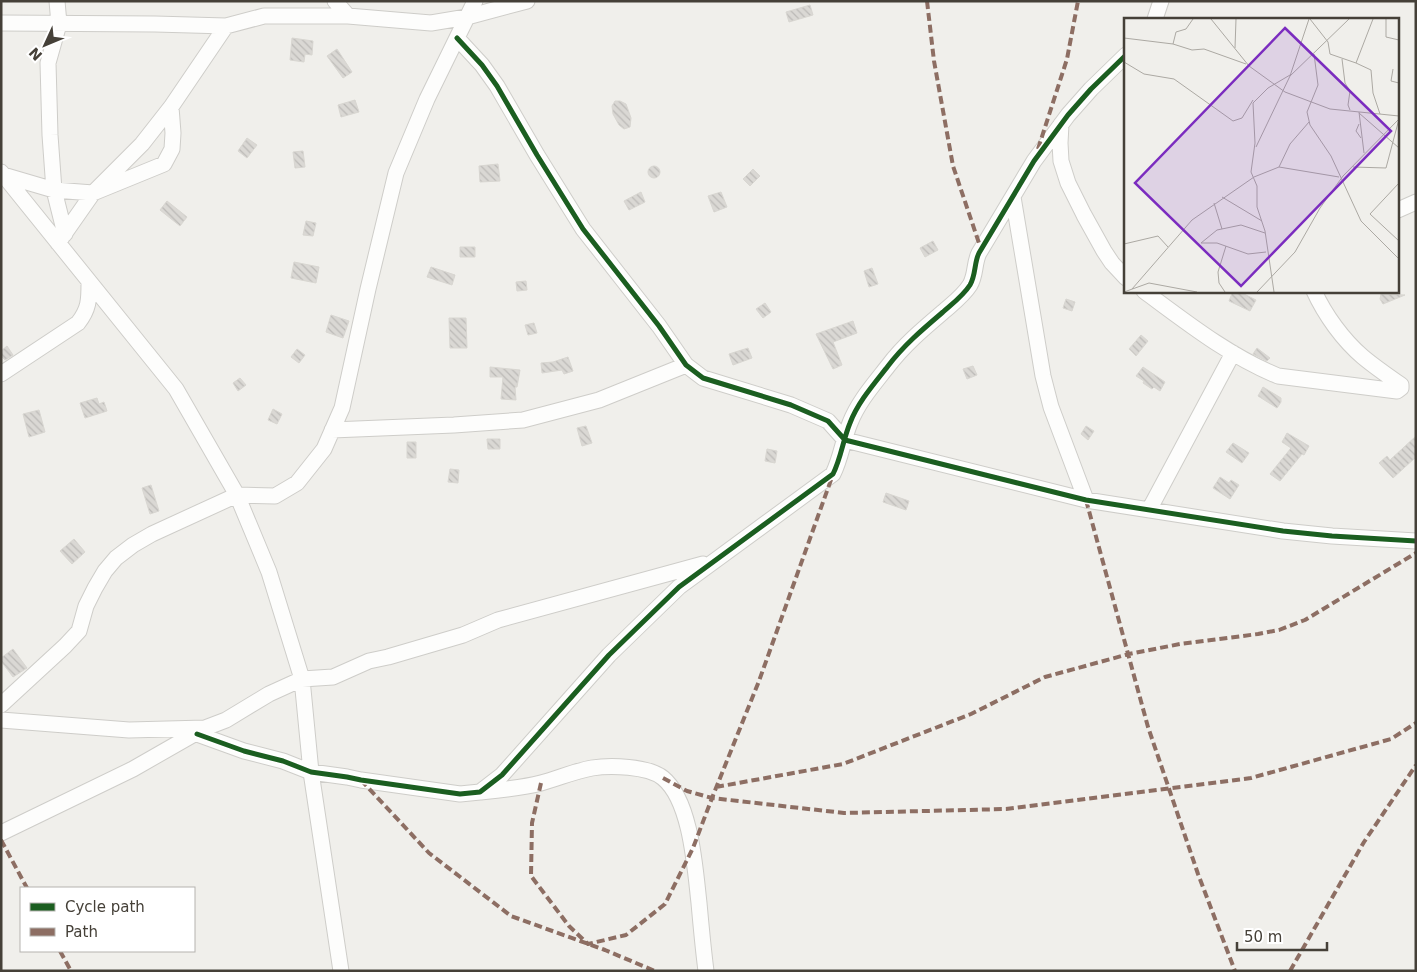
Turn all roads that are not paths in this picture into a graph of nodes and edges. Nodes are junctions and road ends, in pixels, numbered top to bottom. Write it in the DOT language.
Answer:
graph roads {
  1 [pos="57,1"];
  2 [pos="335,1"];
  3 [pos="475,1"];
  4 [pos="527,1"];
  5 [pos="1162,1"];
  6 [pos="348,16"];
  7 [pos="467,18"];
  8 [pos="1155,18"];
  9 [pos="1,23"];
  10 [pos="59,24"];
  11 [pos="226,26"];
  12 [pos="457,38"];
  13 [pos="1124,57"];
  14 [pos="171,107"];
  15 [pos="1061,124"];
  16 [pos="2,174"];
  17 [pos="54,190"];
  18 [pos="93,194"];
  19 [pos="1013,197"];
  20 [pos="1416,202"];
  21 [pos="1400,209"];
  22 [pos="62,238"];
  23 [pos="1124,276"];
  24 [pos="90,283"];
  25 [pos="1145,292"];
  26 [pos="1315,292"];
  27 [pos="1234,353"];
  28 [pos="686,365"];
  29 [pos="1,374"];
  30 [pos="332,430"];
  31 [pos="845,440"];
  32 [pos="237,495"];
  33 [pos="1086,500"];
  34 [pos="1150,510"];
  35 [pos="1416,541"];
  36 [pos="714,561"];
  37 [pos="302,679"];
  38 [pos="1,705"];
  39 [pos="1,720"];
  40 [pos="201,731"];
  41 [pos="311,772"];
  42 [pos="480,792"];
  43 [pos="1,833"];
  44 [pos="341,970"];
  45 [pos="706,971"];
  1 -- 10 [label="street"];
  2 -- 6 [label="street"];
  3 -- 7 [label="street"];
  4 -- 7 [label="street"];
  5 -- 8 [label="street"];
  6 -- 7 [label="street"];
  6 -- 11 [label="street"];
  7 -- 12 [label="street"];
  9 -- 10 [label="street"];
  10 -- 11 [label="street"];
  10 -- 17 [label="street"];
  11 -- 14 [label="street"];
  12 -- 28 [label="street"];
  12 -- 30 [label="street"];
  13 -- 15 [label="street"];
  14 -- 18 [label="street"];
  14 -- 18 [label="street"];
  15 -- 19 [label="street"];
  15 -- 23 [label="street"];
  16 -- 17 [label="street"];
  16 -- 22 [label="street"];
  17 -- 18 [label="street"];
  17 -- 22 [label="street"];
  18 -- 22 [label="street"];
  19 -- 31 [label="street"];
  19 -- 33 [label="street"];
  20 -- 21 [label="street"];
  22 -- 24 [label="street"];
  24 -- 29 [label="street"];
  24 -- 32 [label="street"];
  25 -- 27 [label="street"];
  26 -- 27 [label="street"];
  27 -- 34 [label="street"];
  28 -- 30 [label="street"];
  28 -- 31 [label="street"];
  30 -- 32 [label="street"];
  31 -- 33 [label="street"];
  31 -- 36 [label="street"];
  32 -- 37 [label="street"];
  32 -- 38 [label="street"];
  33 -- 34 [label="street"];
  34 -- 35 [label="street"];
  36 -- 37 [label="street"];
  36 -- 42 [label="street"];
  37 -- 40 [label="street"];
  37 -- 41 [label="street"];
  39 -- 40 [label="street"];
  40 -- 41 [label="street"];
  40 -- 43 [label="street"];
  41 -- 42 [label="street"];
  41 -- 44 [label="street"];
  42 -- 45 [label="street"];
}
